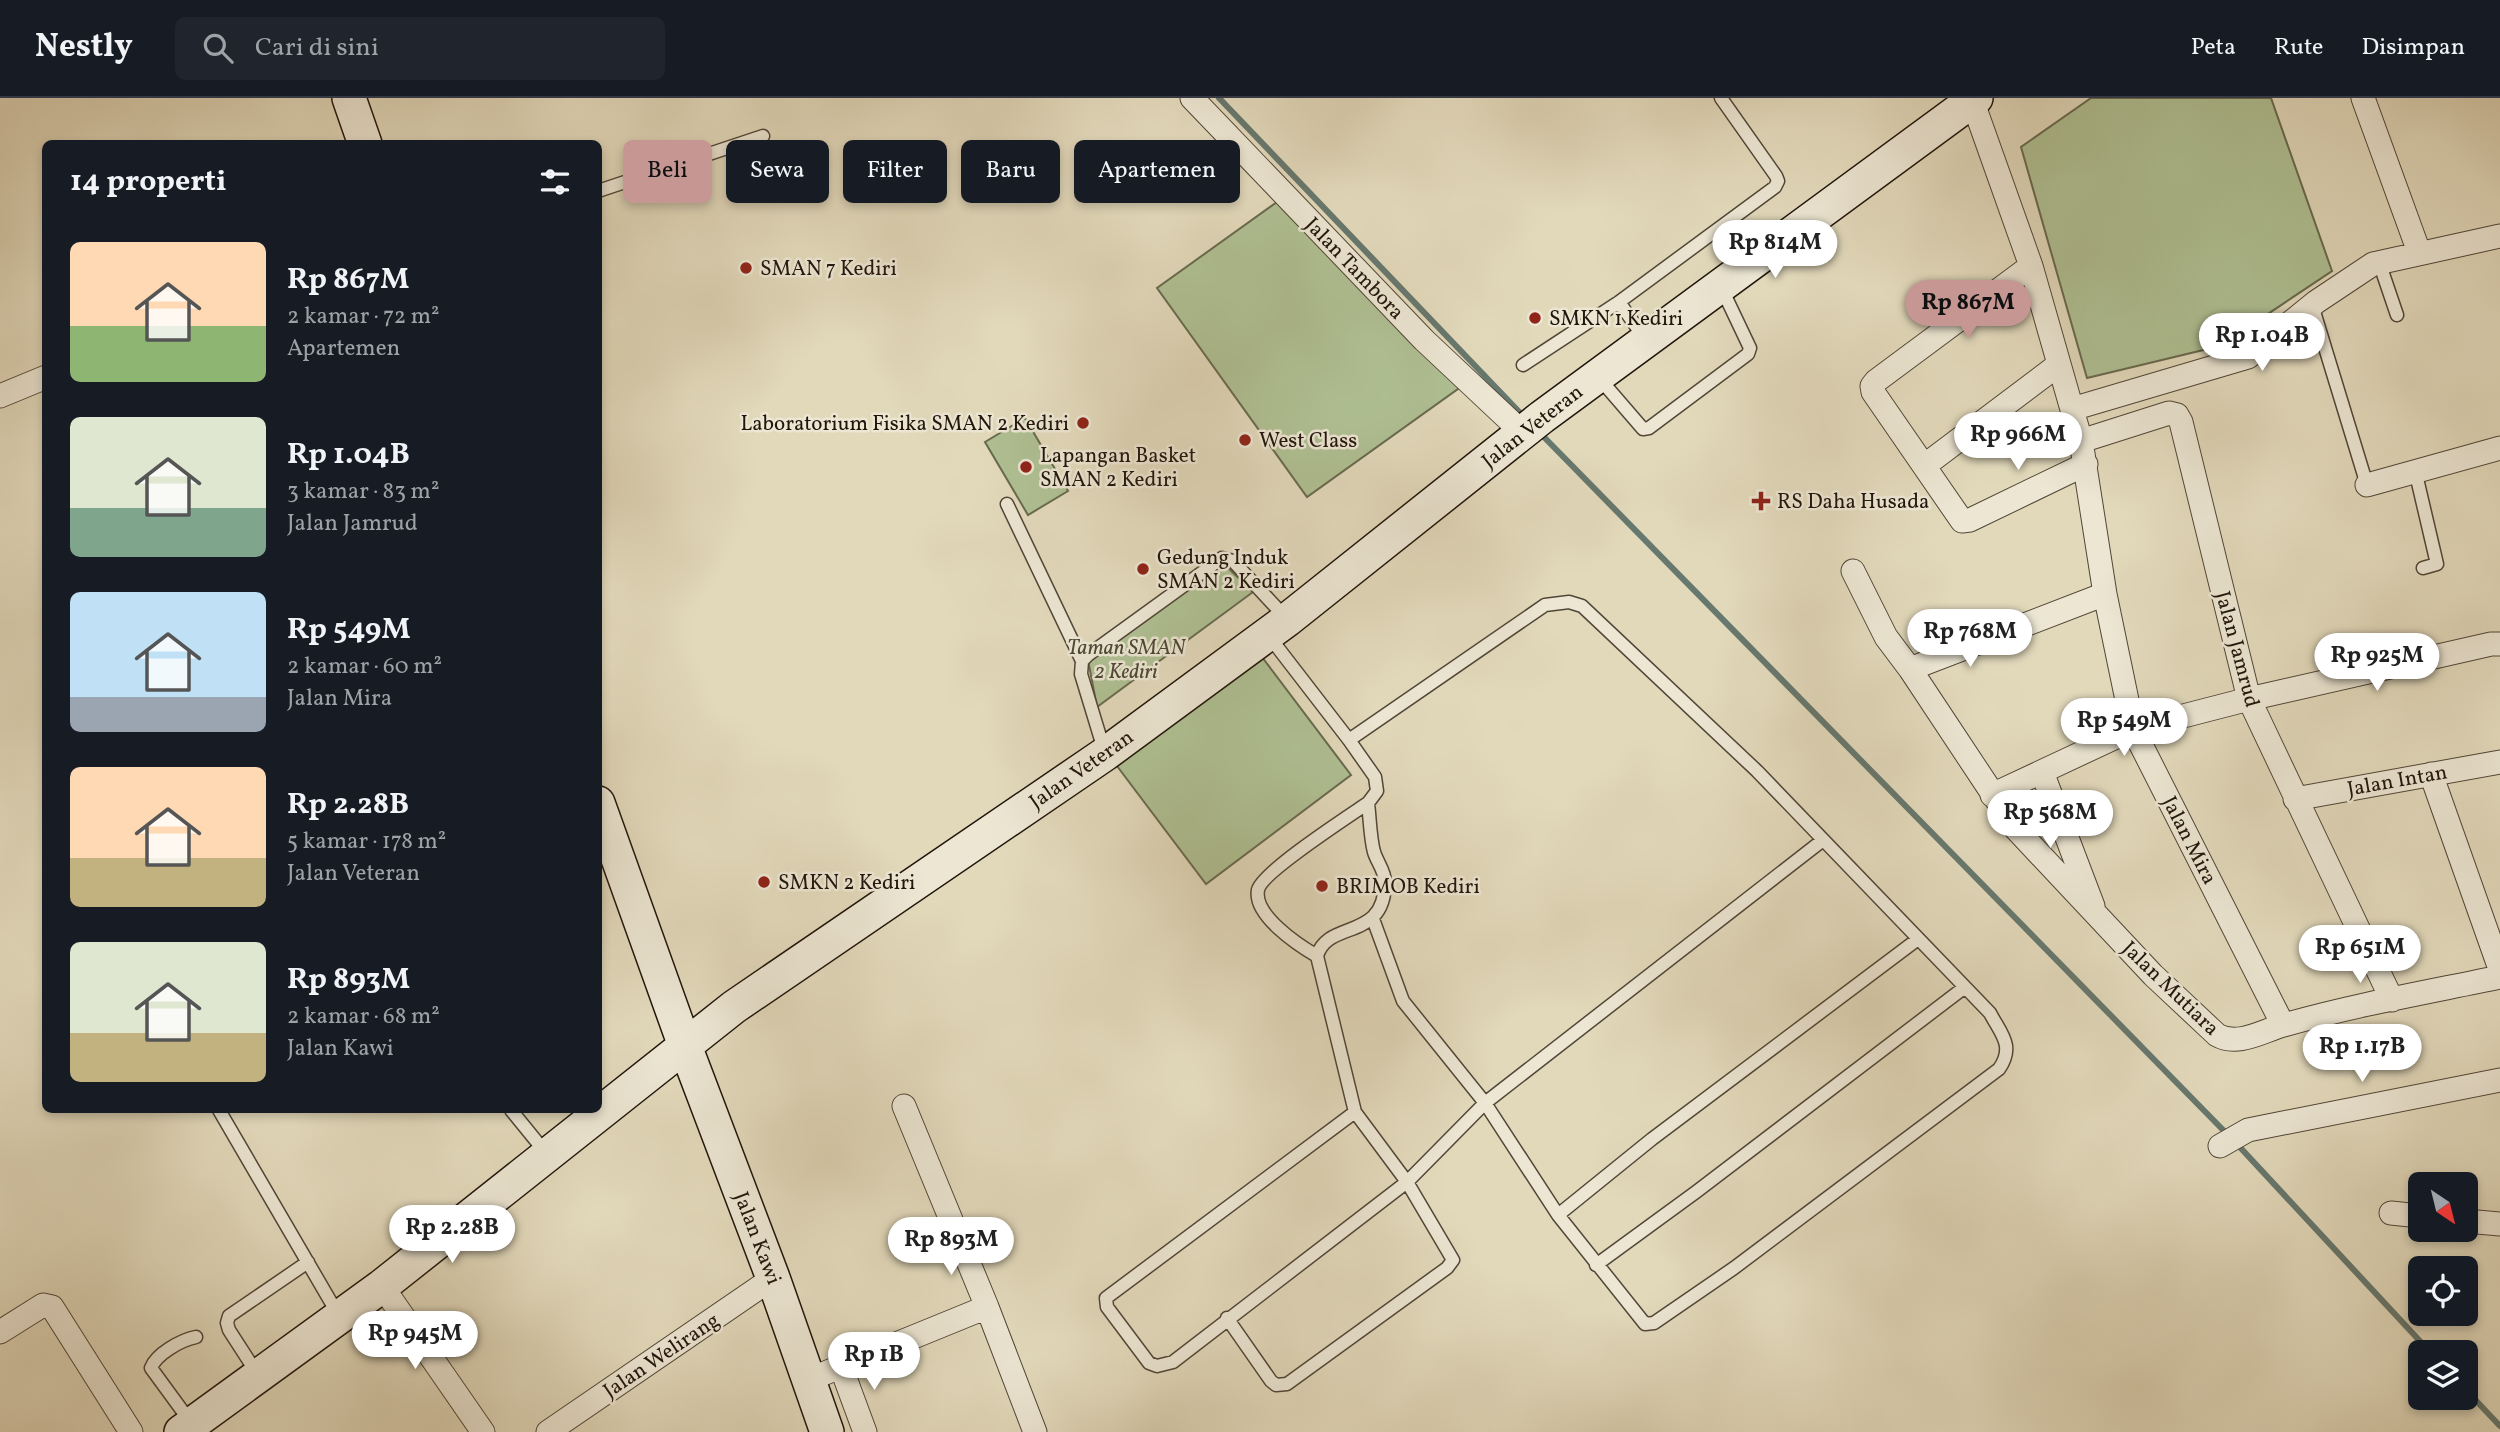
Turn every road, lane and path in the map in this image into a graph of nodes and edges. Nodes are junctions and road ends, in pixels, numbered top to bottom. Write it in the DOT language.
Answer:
graph roads {
  1 [pos="349,98"];
  2 [pos="1192,98"];
  3 [pos="1721,98"];
  4 [pos="2363,98"];
  5 [pos="1964,102"];
  6 [pos="763,136"];
  7 [pos="364,140"];
  8 [pos="602,190"];
  9 [pos="2500,236"];
  10 [pos="2419,252"];
  11 [pos="2379,262"];
  12 [pos="2031,266"];
  13 [pos="1721,287"];
  14 [pos="1619,302"];
  15 [pos="2312,305"];
  16 [pos="2397,315"];
  17 [pos="1648,341"];
  18 [pos="1523,365"];
  19 [pos="2058,365"];
  20 [pos="1598,376"];
  21 [pos="42,379"];
  22 [pos="0,396"];
  23 [pos="2072,409"];
  24 [pos="1531,426"];
  25 [pos="2081,441"];
  26 [pos="2500,448"];
  27 [pos="2086,464"];
  28 [pos="1924,466"];
  29 [pos="2415,470"];
  30 [pos="2367,485"];
  31 [pos="1007,504"];
  32 [pos="2423,568"];
  33 [pos="1853,571"];
  34 [pos="2105,594"];
  35 [pos="1277,627"];
  36 [pos="2500,644"];
  37 [pos="1082,661"];
  38 [pos="1910,669"];
  39 [pos="2249,699"];
  40 [pos="2133,729"];
  41 [pos="1349,740"];
  42 [pos="1105,754"];
  43 [pos="2500,762"];
  44 [pos="2042,772"];
  45 [pos="2431,774"];
  46 [pos="1992,795"];
  47 [pos="2295,799"];
  48 [pos="1368,803"];
  49 [pos="602,814"];
  50 [pos="1823,840"];
  51 [pos="2096,914"];
  52 [pos="1373,919"];
  53 [pos="1918,939"];
  54 [pos="1317,956"];
  55 [pos="2500,969"];
  56 [pos="2500,977"];
  57 [pos="1965,987"];
  58 [pos="2392,1000"];
  59 [pos="2283,1025"];
  60 [pos="685,1046"];
  61 [pos="2500,1080"];
  62 [pos="1485,1103"];
  63 [pos="904,1107"];
  64 [pos="602,1110"];
  65 [pos="1355,1112"];
  66 [pos="221,1113"];
  67 [pos="513,1113"];
  68 [pos="599,1113"];
  69 [pos="2228,1142"];
  70 [pos="546,1154"];
  71 [pos="1407,1182"];
  72 [pos="2391,1213"];
  73 [pos="1558,1215"];
  74 [pos="2408,1215"];
  75 [pos="2478,1221"];
  76 [pos="2500,1224"];
  77 [pos="308,1262"];
  78 [pos="1596,1265"];
  79 [pos="774,1278"];
  80 [pos="382,1286"];
  81 [pos="987,1307"];
  82 [pos="339,1317"];
  83 [pos="1227,1318"];
  84 [pos="0,1332"];
  85 [pos="196,1336"];
  86 [pos="841,1367"];
  87 [pos="258,1375"];
  88 [pos="808,1380"];
  89 [pos="186,1428"];
  90 [pos="122,1429"];
  91 [pos="483,1432"];
  92 [pos="548,1432"];
  93 [pos="827,1432"];
  94 [pos="865,1432"];
  95 [pos="1035,1432"];
  1 -- 7 [label="main road"];
  2 -- 24 [label="street, Jalan Tambora"];
  3 -- 14 [label="lane"];
  4 -- 10 [label="street"];
  5 -- 12 [label="street, Jalan Mira"];
  5 -- 13 [label="main road, Jalan Veteran"];
  6 -- 8 [label="lane"];
  9 -- 10 [label="street"];
  10 -- 11 [label="street"];
  11 -- 15 [label="street"];
  11 -- 16 [label="lane"];
  12 -- 19 [label="street, Jalan Mira"];
  12 -- 28 [label="street"];
  13 -- 17 [label="main road, Jalan Veteran"];
  13 -- 20 [label="lane"];
  14 -- 17 [label="lane"];
  14 -- 18 [label="lane"];
  15 -- 23 [label="street"];
  15 -- 30 [label="lane"];
  17 -- 20 [label="main road, Jalan Veteran"];
  19 -- 23 [label="street, Jalan Mira"];
  19 -- 28 [label="street"];
  20 -- 24 [label="main road, Jalan Veteran"];
  21 -- 22 [label="street"];
  23 -- 25 [label="street, Jalan Mira"];
  24 -- 35 [label="main road, Jalan Veteran"];
  25 -- 27 [label="street, Jalan Mira"];
  25 -- 39 [label="street, Jalan Jamrud"];
  26 -- 29 [label="street"];
  27 -- 28 [label="street"];
  27 -- 34 [label="street, Jalan Mira"];
  29 -- 30 [label="street"];
  29 -- 32 [label="lane"];
  31 -- 37 [label="lane"];
  33 -- 38 [label="street, Jalan Mutiara"];
  34 -- 38 [label="street"];
  34 -- 40 [label="street, Jalan Mira"];
  35 -- 37 [label="lane"];
  35 -- 41 [label="lane"];
  35 -- 42 [label="main road, Jalan Veteran"];
  36 -- 39 [label="street"];
  37 -- 42 [label="lane"];
  38 -- 46 [label="street, Jalan Mutiara"];
  39 -- 40 [label="street"];
  39 -- 47 [label="street, Jalan Jamrud"];
  40 -- 44 [label="street"];
  40 -- 59 [label="street, Jalan Mira"];
  41 -- 48 [label="lane"];
  41 -- 50 [label="lane"];
  42 -- 60 [label="main road, Jalan Veteran"];
  43 -- 45 [label="street, Jalan Intan"];
  44 -- 46 [label="street"];
  44 -- 51 [label="street, Jalan Mutiara"];
  45 -- 47 [label="street, Jalan Intan"];
  45 -- 55 [label="street"];
  46 -- 51 [label="street, Jalan Mutiara"];
  47 -- 58 [label="street, Jalan Jamrud"];
  48 -- 52 [label="lane"];
  48 -- 54 [label="lane"];
  49 -- 60 [label="main road, Jalan Kawi"];
  50 -- 53 [label="lane"];
  50 -- 62 [label="lane"];
  51 -- 59 [label="street, Jalan Mutiara"];
  52 -- 54 [label="lane"];
  52 -- 62 [label="lane"];
  53 -- 57 [label="lane"];
  53 -- 73 [label="lane"];
  54 -- 65 [label="lane"];
  56 -- 58 [label="street, Jalan Mutiara"];
  57 -- 78 [label="lane"];
  57 -- 78 [label="lane"];
  58 -- 59 [label="street, Jalan Mutiara"];
  60 -- 64 [label="main road, Jalan Veteran"];
  60 -- 79 [label="main road, Jalan Kawi"];
  61 -- 69 [label="street"];
  62 -- 71 [label="lane"];
  62 -- 73 [label="lane"];
  63 -- 81 [label="street"];
  65 -- 71 [label="lane"];
  65 -- 83 [label="lane"];
  66 -- 77 [label="lane"];
  67 -- 70 [label="lane"];
  68 -- 70 [label="main road, Jalan Veteran"];
  70 -- 80 [label="main road, Jalan Veteran"];
  71 -- 83 [label="lane"];
  71 -- 83 [label="lane"];
  72 -- 74 [label="street"];
  73 -- 78 [label="lane"];
  75 -- 76 [label="street"];
  77 -- 82 [label="lane"];
  77 -- 87 [label="lane"];
  79 -- 88 [label="main road, Jalan Kawi"];
  79 -- 92 [label="street, Jalan Welirang"];
  80 -- 82 [label="main road, Jalan Veteran"];
  80 -- 91 [label="street"];
  81 -- 86 [label="street"];
  81 -- 95 [label="street"];
  82 -- 87 [label="main road, Jalan Veteran"];
  84 -- 90 [label="street"];
  85 -- 89 [label="lane"];
  86 -- 88 [label="street"];
  86 -- 94 [label="street"];
  87 -- 89 [label="main road, Jalan Veteran"];
  88 -- 93 [label="main road, Jalan Kawi"];
}
